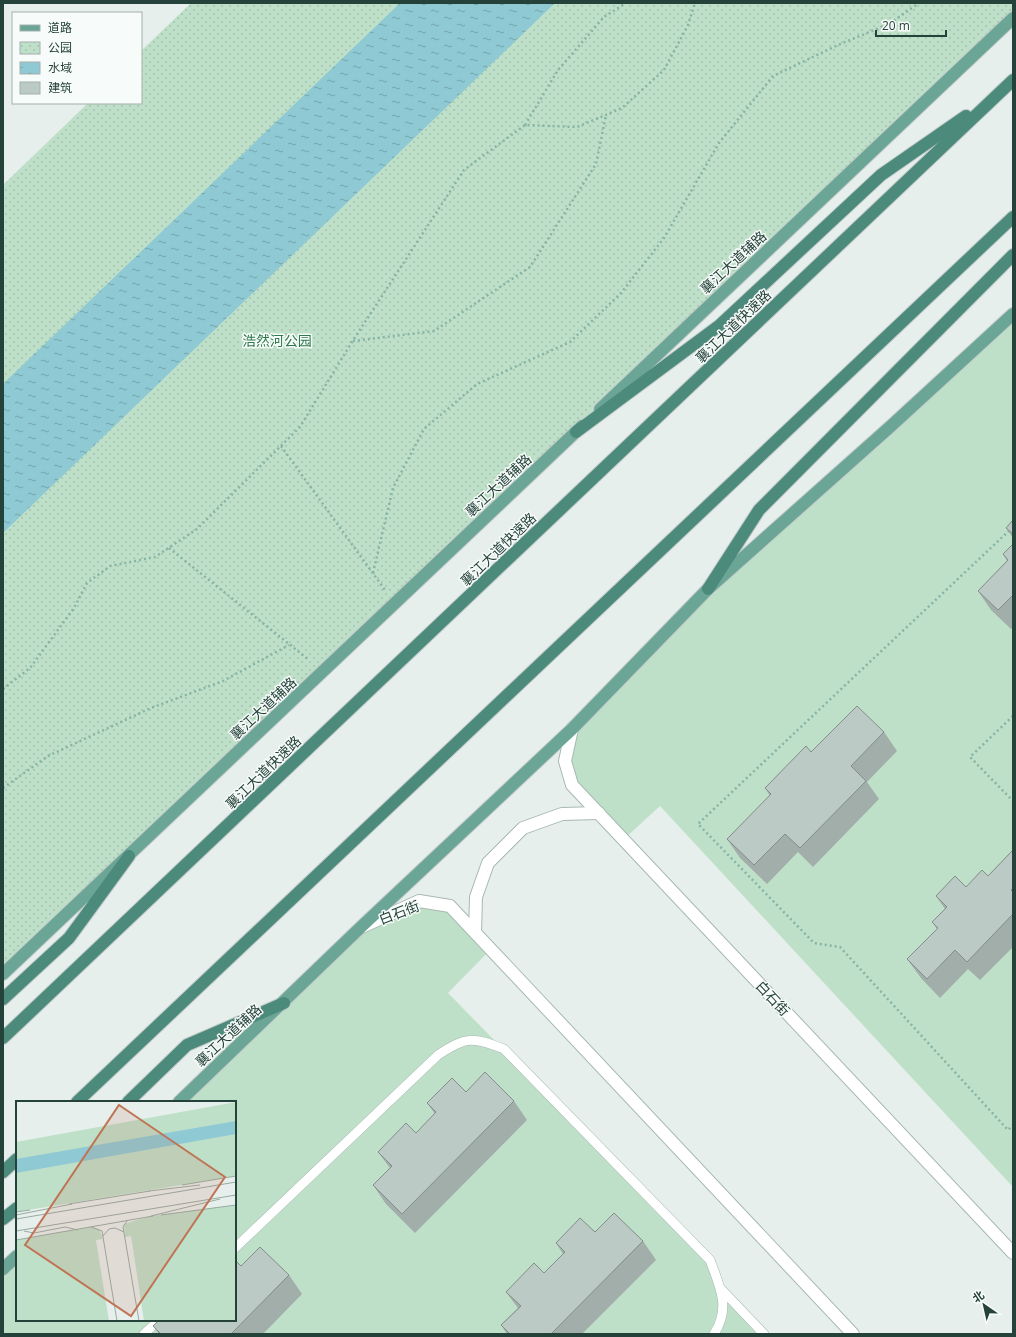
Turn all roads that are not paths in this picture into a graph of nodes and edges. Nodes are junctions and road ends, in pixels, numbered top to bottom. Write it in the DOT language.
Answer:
graph roads {
  1 [pos="1013,18"];
  2 [pos="1013,80"];
  3 [pos="998,94"];
  4 [pos="1013,217"];
  5 [pos="1013,255"];
  6 [pos="1013,314"];
  7 [pos="576,432"];
  8 [pos="708,589"];
  9 [pos="572,729"];
  10 [pos="598,813"];
  11 [pos="129,856"];
  12 [pos="361,927"];
  13 [pos="475,932"];
  14 [pos="3,974"];
  15 [pos="3,999"];
  16 [pos="284,1003"];
  17 [pos="3,1038"];
  18 [pos="78,1101"];
  19 [pos="129,1101"];
  20 [pos="180,1101"];
  21 [pos="16,1160"];
  22 [pos="3,1172"];
  23 [pos="16,1209"];
  24 [pos="3,1219"];
  25 [pos="236,1247"];
  26 [pos="1013,1253"];
  27 [pos="16,1257"];
  28 [pos="3,1269"];
  29 [pos="722,1290"];
  30 [pos="158,1321"];
  31 [pos="144,1334"];
  32 [pos="714,1334"];
  33 [pos="764,1334"];
  34 [pos="853,1334"];
  1 -- 7 [label="main road, 襄江大道辅路"];
  2 -- 3 [label="highway, 襄江大道快速路"];
  3 -- 7 [label="highway"];
  3 -- 17 [label="highway, 襄江大道快速路"];
  4 -- 18 [label="highway"];
  5 -- 8 [label="highway"];
  6 -- 8 [label="main road, 襄江大道辅路"];
  7 -- 11 [label="main road, 襄江大道辅路"];
  8 -- 9 [label="main road, 襄江大道辅路"];
  9 -- 10 [label="street, 白石街"];
  9 -- 12 [label="main road, 襄江大道辅路"];
  10 -- 13 [label="street"];
  10 -- 26 [label="street, 白石街"];
  11 -- 14 [label="main road, 襄江大道辅路"];
  11 -- 15 [label="highway"];
  12 -- 13 [label="street, 白石街"];
  12 -- 16 [label="main road, 襄江大道辅路"];
  13 -- 34 [label="street, 白石街"];
  16 -- 19 [label="highway"];
  16 -- 20 [label="main road, 襄江大道辅路"];
  21 -- 22 [label="highway"];
  23 -- 24 [label="highway"];
  25 -- 29 [label="lane"];
  27 -- 28 [label="main road"];
  29 -- 32 [label="lane"];
  29 -- 33 [label="lane"];
  30 -- 31 [label="lane"];
}
